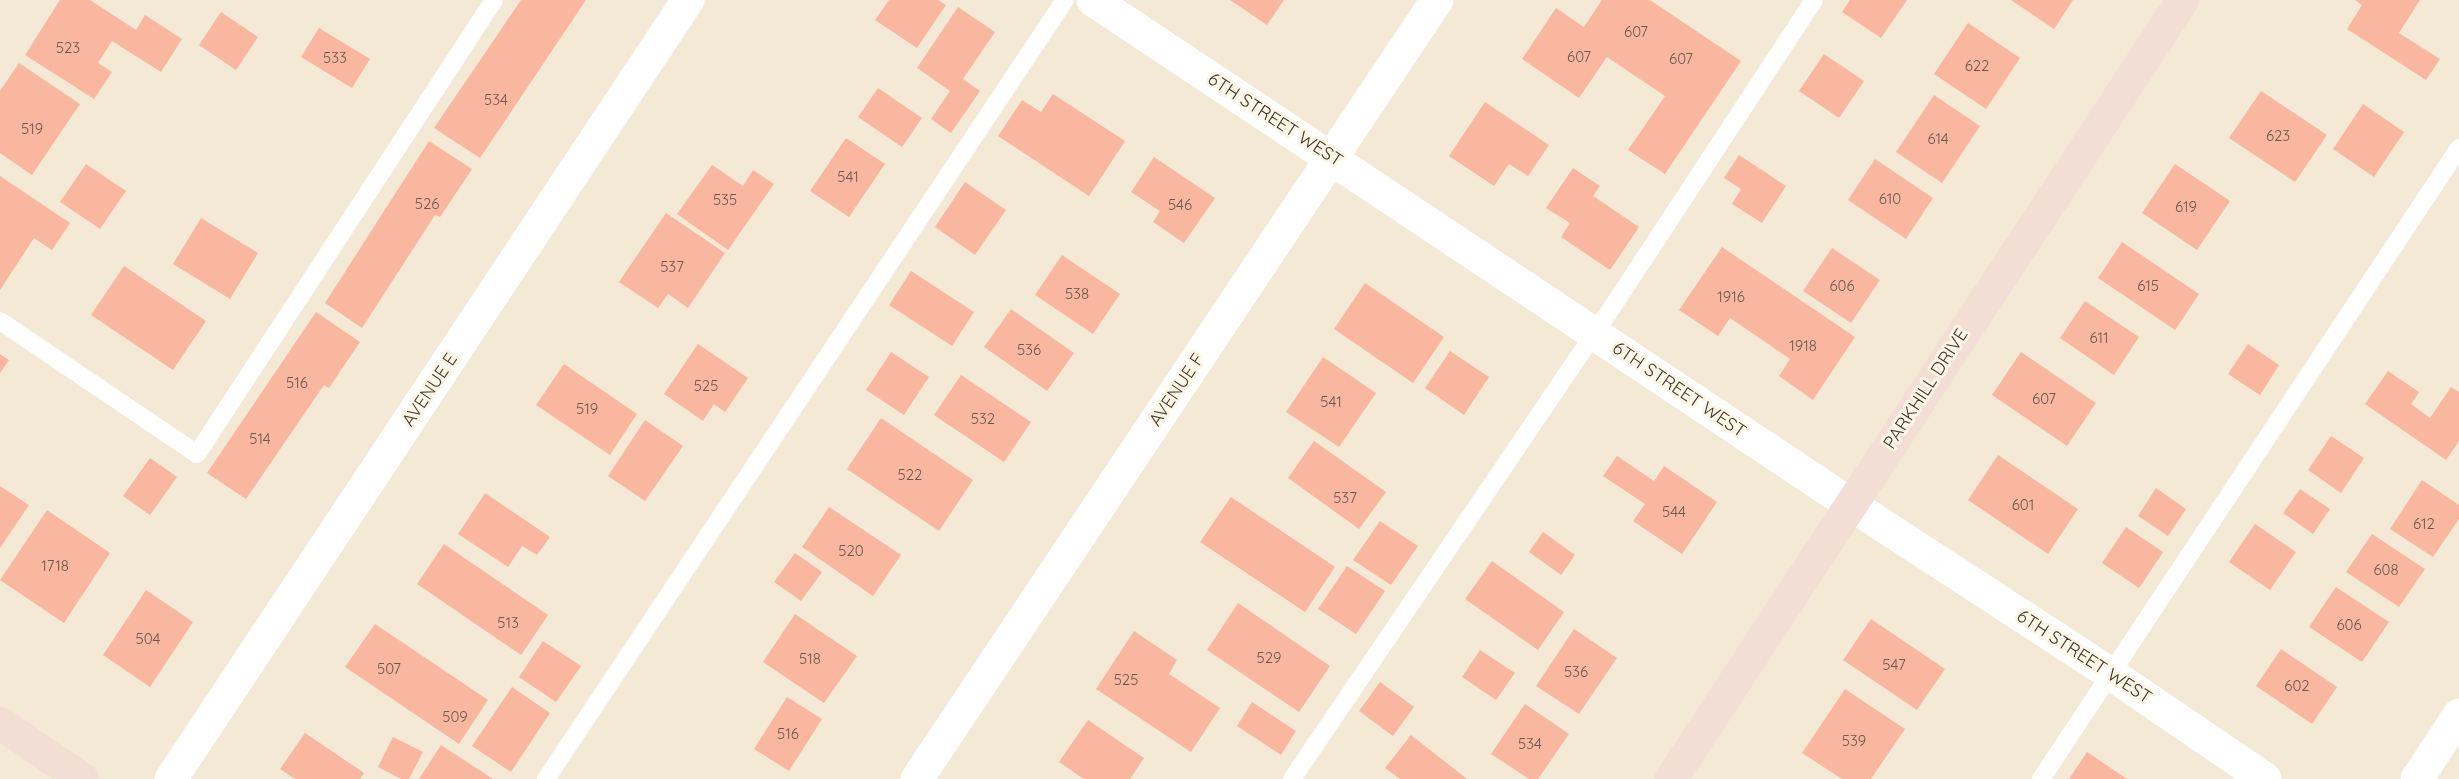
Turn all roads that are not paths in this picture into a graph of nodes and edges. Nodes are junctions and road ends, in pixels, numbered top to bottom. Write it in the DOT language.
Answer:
graph roads {
  1 [pos="494,0"];
  2 [pos="688,0"];
  3 [pos="1065,0"];
  4 [pos="1093,0"];
  5 [pos="1437,0"];
  6 [pos="1814,0"];
  7 [pos="2183,0"];
  8 [pos="2459,148"];
  9 [pos="1332,157"];
  10 [pos="0,321"];
  11 [pos="1594,334"];
  12 [pos="1850,504"];
  13 [pos="2111,674"];
  14 [pos="2459,715"];
  15 [pos="0,723"];
  16 [pos="82,779"];
  17 [pos="171,779"];
  18 [pos="546,779"];
  19 [pos="917,779"];
  20 [pos="1292,779"];
  21 [pos="1671,779"];
  22 [pos="2041,779"];
  23 [pos="2265,779"];
  24 [pos="2417,779"];
  1 -- 10 [label="lane"];
  2 -- 17 [label="street, AVENUE E"];
  3 -- 18 [label="lane"];
  4 -- 9 [label="street, 6TH STREET WEST"];
  5 -- 9 [label="street, AVENUE F"];
  6 -- 11 [label="lane"];
  7 -- 12 [label="street, PARKHILL DRIVE"];
  8 -- 13 [label="lane"];
  9 -- 11 [label="street, 6TH STREET WEST"];
  9 -- 19 [label="street, AVENUE F"];
  11 -- 12 [label="street, 6TH STREET WEST"];
  11 -- 20 [label="lane"];
  12 -- 13 [label="street, 6TH STREET WEST"];
  12 -- 21 [label="street, PARKHILL DRIVE"];
  13 -- 22 [label="lane"];
  13 -- 23 [label="street, 6TH STREET WEST"];
  14 -- 24 [label="street"];
  15 -- 16 [label="street"];
}
